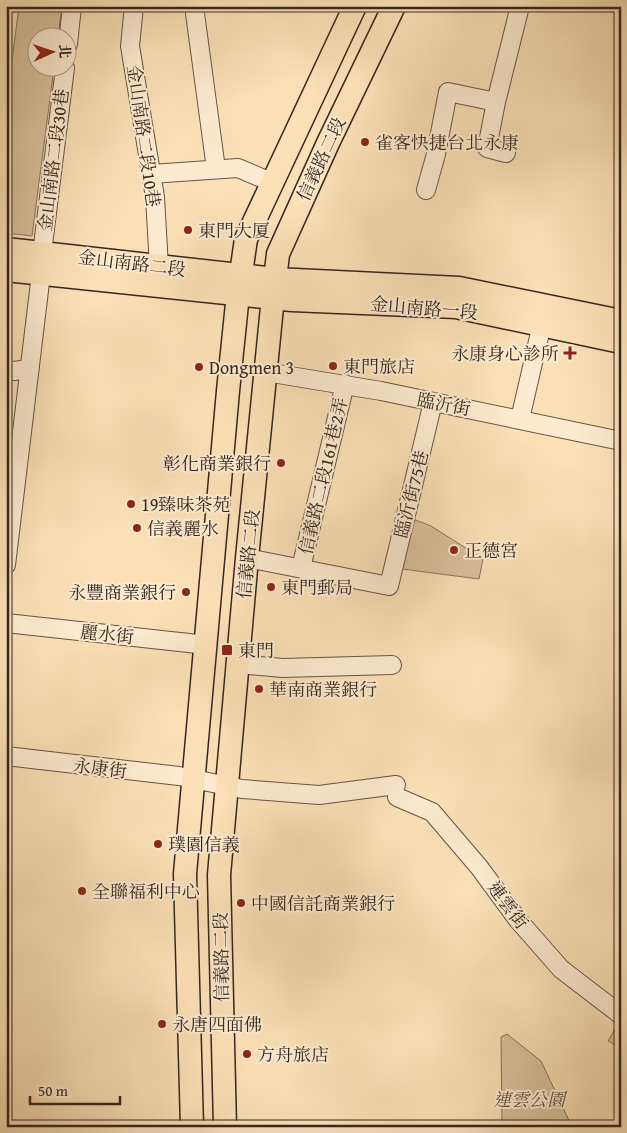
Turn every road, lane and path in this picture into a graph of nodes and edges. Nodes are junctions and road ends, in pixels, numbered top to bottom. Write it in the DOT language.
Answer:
graph roads {
  1 [pos="72,6"];
  2 [pos="134,6"];
  3 [pos="194,6"];
  4 [pos="355,6"];
  5 [pos="394,6"];
  6 [pos="520,6"];
  7 [pos="70,28"];
  8 [pos="64,78"];
  9 [pos="496,102"];
  10 [pos="506,153"];
  11 [pos="216,169"];
  12 [pos="151,174"];
  13 [pos="271,182"];
  14 [pos="426,190"];
  15 [pos="6,249"];
  16 [pos="41,263"];
  17 [pos="159,266"];
  18 [pos="6,270"];
  19 [pos="257,286"];
  20 [pos="621,321"];
  21 [pos="542,324"];
  22 [pos="621,342"];
  23 [pos="30,368"];
  24 [pos="6,370"];
  25 [pos="266,372"];
  26 [pos="345,384"];
  27 [pos="433,402"];
  28 [pos="520,419"];
  29 [pos="621,441"];
  30 [pos="247,558"];
  31 [pos="6,565"];
  32 [pos="301,568"];
  33 [pos="6,623"];
  34 [pos="207,645"];
  35 [pos="238,664"];
  36 [pos="392,666"];
  37 [pos="6,756"];
  38 [pos="194,779"];
  39 [pos="226,786"];
  40 [pos="621,1015"];
  41 [pos="192,1127"];
  42 [pos="225,1127"];
  1 -- 7 [label="street"];
  2 -- 12 [label="street, 金山南路二段10巷"];
  3 -- 11 [label="street"];
  4 -- 13 [label="main road, 信義路二段"];
  5 -- 19 [label="main road, 信義路二段"];
  6 -- 9 [label="street"];
  8 -- 16 [label="street, 金山南路二段30巷"];
  9 -- 10 [label="street"];
  9 -- 14 [label="street"];
  11 -- 12 [label="street"];
  11 -- 13 [label="street"];
  12 -- 17 [label="street, 金山南路二段10巷"];
  13 -- 19 [label="main road, 信義路二段"];
  15 -- 16 [label="main road, 金山南路二段"];
  16 -- 17 [label="main road, 金山南路二段"];
  16 -- 18 [label="main road, 金山南路二段"];
  16 -- 19 [label="main road, 金山南路二段"];
  16 -- 23 [label="street, 金山南路二段30巷"];
  17 -- 19 [label="main road, 金山南路二段"];
  19 -- 20 [label="main road, 金山南路一段"];
  19 -- 21 [label="main road, 金山南路一段"];
  19 -- 25 [label="main road, 信義路二段"];
  19 -- 34 [label="main road, 信義路二段"];
  21 -- 22 [label="main road, 金山南路一段"];
  21 -- 28 [label="street"];
  23 -- 24 [label="street"];
  23 -- 31 [label="street, 金山南路二段30巷"];
  25 -- 26 [label="street, 臨沂街"];
  25 -- 30 [label="main road, 信義路二段"];
  26 -- 27 [label="street, 臨沂街"];
  26 -- 32 [label="street, 信義路二段161巷2弄"];
  27 -- 28 [label="street, 臨沂街"];
  27 -- 32 [label="street, 臨沂街75巷"];
  28 -- 29 [label="street, 臨沂街"];
  30 -- 32 [label="street"];
  30 -- 35 [label="main road, 信義路二段"];
  33 -- 34 [label="street, 麗水街"];
  34 -- 38 [label="main road, 信義路二段"];
  35 -- 36 [label="street"];
  35 -- 39 [label="main road, 信義路二段"];
  37 -- 38 [label="street, 永康街"];
  38 -- 39 [label="street, 連雲街"];
  38 -- 41 [label="main road, 信義路二段"];
  39 -- 40 [label="street, 連雲街"];
  39 -- 42 [label="main road, 信義路二段"];
}
